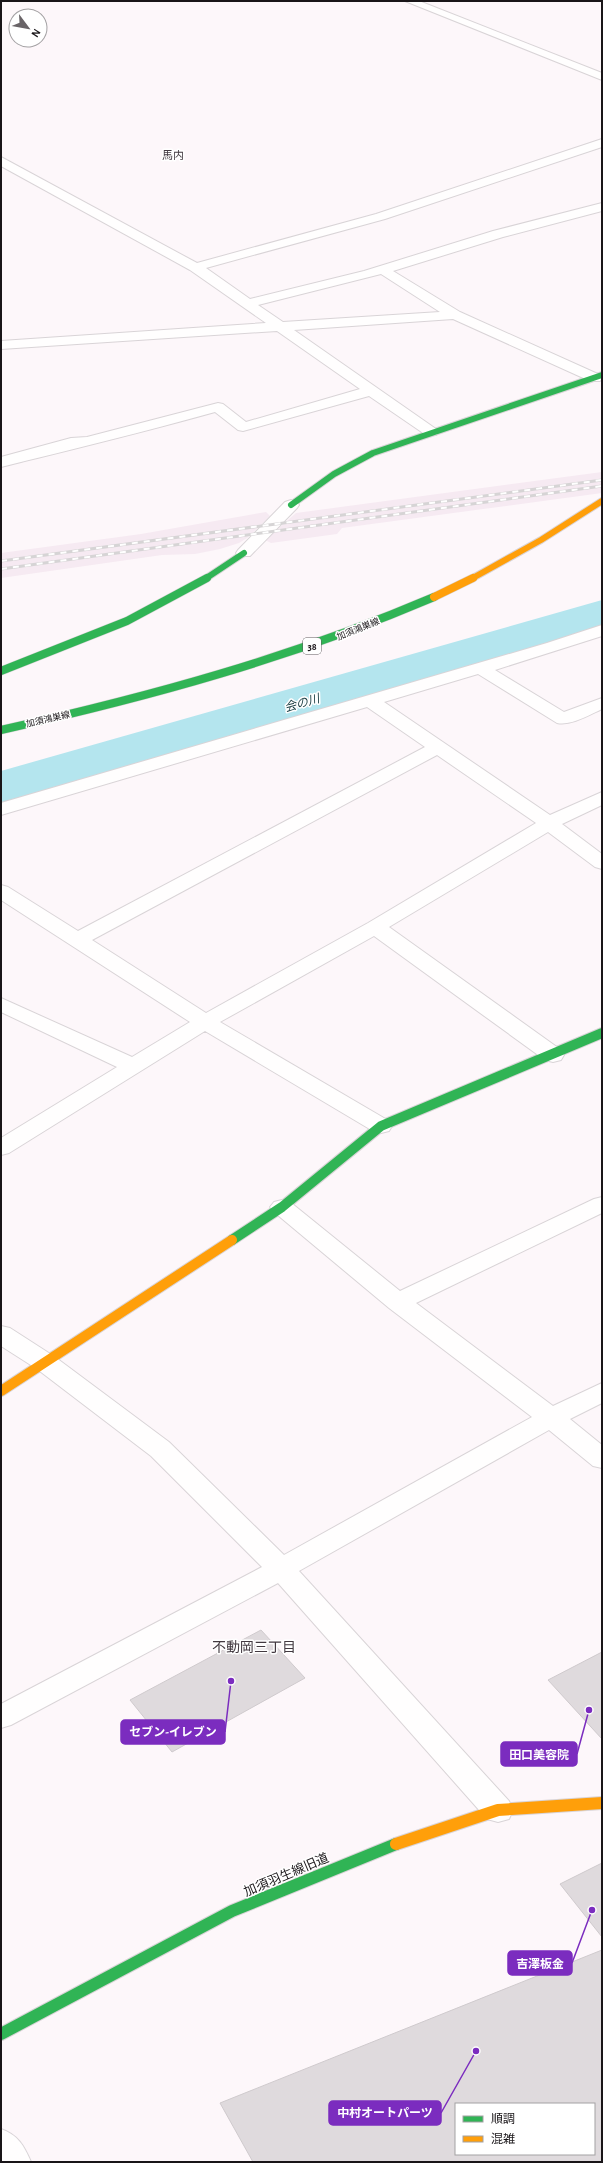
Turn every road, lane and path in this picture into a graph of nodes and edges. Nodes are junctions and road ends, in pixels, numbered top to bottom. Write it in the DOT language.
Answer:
graph roads {
  1 [pos="410,1"];
  2 [pos="602,77"];
  3 [pos="602,143"];
  4 [pos="1,161"];
  5 [pos="602,207"];
  6 [pos="195,266"];
  7 [pos="383,270"];
  8 [pos="250,303"];
  9 [pos="455,314"];
  10 [pos="279,325"];
  11 [pos="1,345"];
  12 [pos="598,376"];
  13 [pos="373,390"];
  14 [pos="431,432"];
  15 [pos="1,462"];
  16 [pos="601,502"];
  17 [pos="292,505"];
  18 [pos="244,553"];
  19 [pos="602,630"];
  20 [pos="480,668"];
  21 [pos="1,671"];
  22 [pos="369,700"];
  23 [pos="602,703"];
  24 [pos="1,730"];
  25 [pos="438,747"];
  26 [pos="602,798"];
  27 [pos="1,809"];
  28 [pos="549,823"];
  29 [pos="602,863"];
  30 [pos="1,891"];
  31 [pos="375,927"];
  32 [pos="77,940"];
  33 [pos="1,1004"];
  34 [pos="205,1022"];
  35 [pos="602,1033"];
  36 [pos="553,1055"];
  37 [pos="135,1067"];
  38 [pos="381,1126"];
  39 [pos="1,1148"];
  40 [pos="602,1204"];
  41 [pos="282,1207"];
  42 [pos="398,1302"];
  43 [pos="1,1334"];
  44 [pos="46,1363"];
  45 [pos="1,1391"];
  46 [pos="602,1392"];
  47 [pos="551,1418"];
  48 [pos="602,1459"];
  49 [pos="281,1569"];
  50 [pos="1,1717"];
  51 [pos="602,1803"];
  52 [pos="498,1810"];
  53 [pos="1,2034"];
  54 [pos="1,2144"];
  55 [pos="14,2162"];
  1 -- 2 [label="street"];
  3 -- 6 [label="street"];
  4 -- 6 [label="street"];
  5 -- 7 [label="street"];
  6 -- 8 [label="street"];
  7 -- 8 [label="street"];
  7 -- 9 [label="street"];
  8 -- 10 [label="street"];
  9 -- 10 [label="street"];
  9 -- 12 [label="street"];
  10 -- 11 [label="street"];
  10 -- 13 [label="street"];
  12 -- 14 [label="street"];
  13 -- 14 [label="street"];
  13 -- 15 [label="street"];
  14 -- 17 [label="street"];
  16 -- 24 [label="street, 加須鴻巣線 / 38"];
  17 -- 18 [label="street"];
  18 -- 21 [label="street"];
  19 -- 20 [label="street"];
  20 -- 22 [label="street"];
  20 -- 23 [label="street"];
  22 -- 25 [label="street"];
  22 -- 27 [label="street"];
  25 -- 28 [label="street"];
  25 -- 32 [label="street"];
  26 -- 28 [label="street"];
  28 -- 29 [label="street"];
  28 -- 31 [label="street"];
  30 -- 32 [label="street"];
  31 -- 34 [label="street"];
  31 -- 36 [label="street"];
  32 -- 34 [label="street"];
  33 -- 37 [label="street"];
  34 -- 37 [label="street"];
  34 -- 38 [label="street"];
  35 -- 36 [label="street"];
  36 -- 38 [label="street"];
  37 -- 39 [label="street"];
  38 -- 41 [label="street"];
  40 -- 42 [label="street"];
  41 -- 42 [label="street"];
  41 -- 44 [label="street"];
  42 -- 47 [label="street"];
  43 -- 44 [label="street"];
  44 -- 45 [label="street"];
  44 -- 49 [label="street"];
  46 -- 47 [label="street"];
  47 -- 48 [label="street"];
  47 -- 49 [label="street"];
  49 -- 50 [label="street"];
  49 -- 52 [label="street"];
  51 -- 52 [label="street, 加須羽生線旧道"];
  52 -- 53 [label="street, 加須羽生線旧道"];
  54 -- 55 [label="street"];
}
